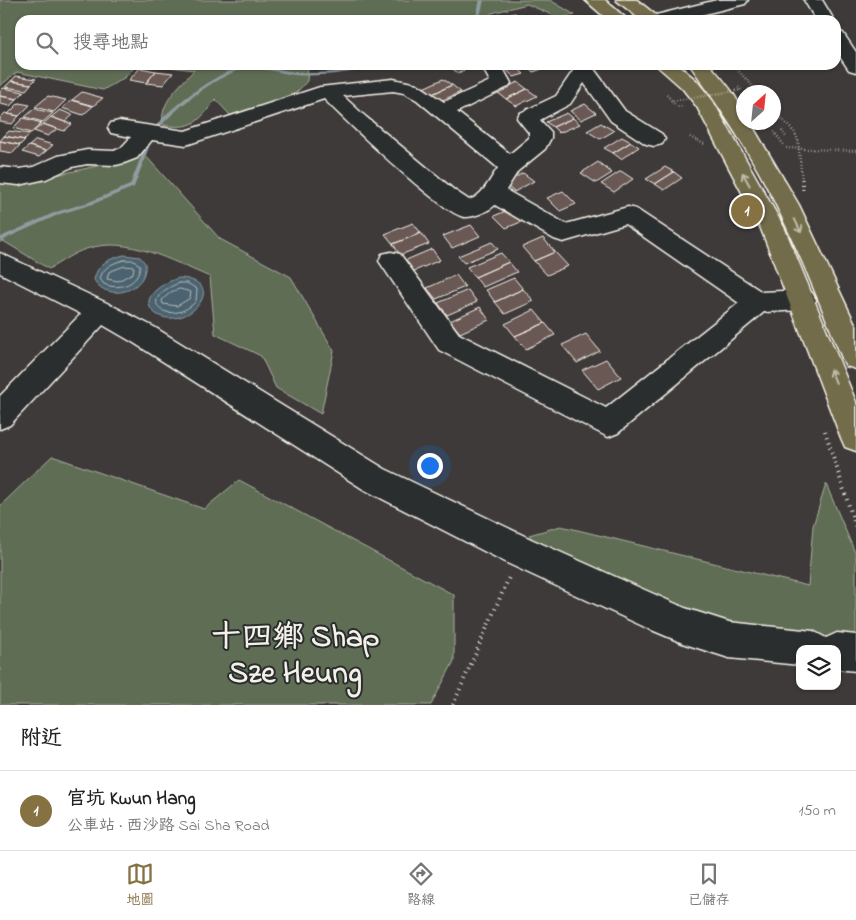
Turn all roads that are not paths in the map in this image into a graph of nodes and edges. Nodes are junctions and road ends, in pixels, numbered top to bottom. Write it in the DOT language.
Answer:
graph roads {
  1 [pos="594,0"];
  2 [pos="610,0"];
  3 [pos="625,0"];
  4 [pos="738,0"];
  5 [pos="613,15"];
  6 [pos="629,15"];
  7 [pos="646,15"];
  8 [pos="678,15"];
  9 [pos="841,44"];
  10 [pos="856,66"];
  11 [pos="494,70"];
  12 [pos="584,70"];
  13 [pos="588,70"];
  14 [pos="673,70"];
  15 [pos="688,80"];
  16 [pos="327,91"];
  17 [pos="442,111"];
  18 [pos="119,128"];
  19 [pos="146,133"];
  20 [pos="654,139"];
  21 [pos="510,166"];
  22 [pos="0,175"];
  23 [pos="493,192"];
  24 [pos="391,261"];
  25 [pos="0,262"];
  26 [pos="803,300"];
  27 [pos="758,302"];
  28 [pos="100,311"];
  29 [pos="856,358"];
  30 [pos="0,416"];
  31 [pos="856,438"];
  32 [pos="796,647"];
  33 [pos="841,651"];
  34 [pos="856,653"];
  1 -- 5 [label="main road"];
  2 -- 6 [label="main road"];
  3 -- 7 [label="main road"];
  4 -- 8 [label="street"];
  9 -- 10 [label="street"];
  11 -- 17 [label="street"];
  12 -- 21 [label="street"];
  13 -- 20 [label="street"];
  14 -- 15 [label="main road"];
  26 -- 15 [label="main road, one-way"];
  15 -- 29 [label="main road, one-way"];
  16 -- 17 [label="street"];
  16 -- 19 [label="street"];
  16 -- 23 [label="street"];
  17 -- 21 [label="street"];
  18 -- 19 [label="street"];
  19 -- 22 [label="street"];
  21 -- 23 [label="street"];
  23 -- 27 [label="street"];
  24 -- 27 [label="street"];
  25 -- 28 [label="street"];
  26 -- 27 [label="street"];
  31 -- 26 [label="main road, one-way"];
  28 -- 30 [label="street"];
  28 -- 32 [label="street"];
  33 -- 34 [label="street"];
}
